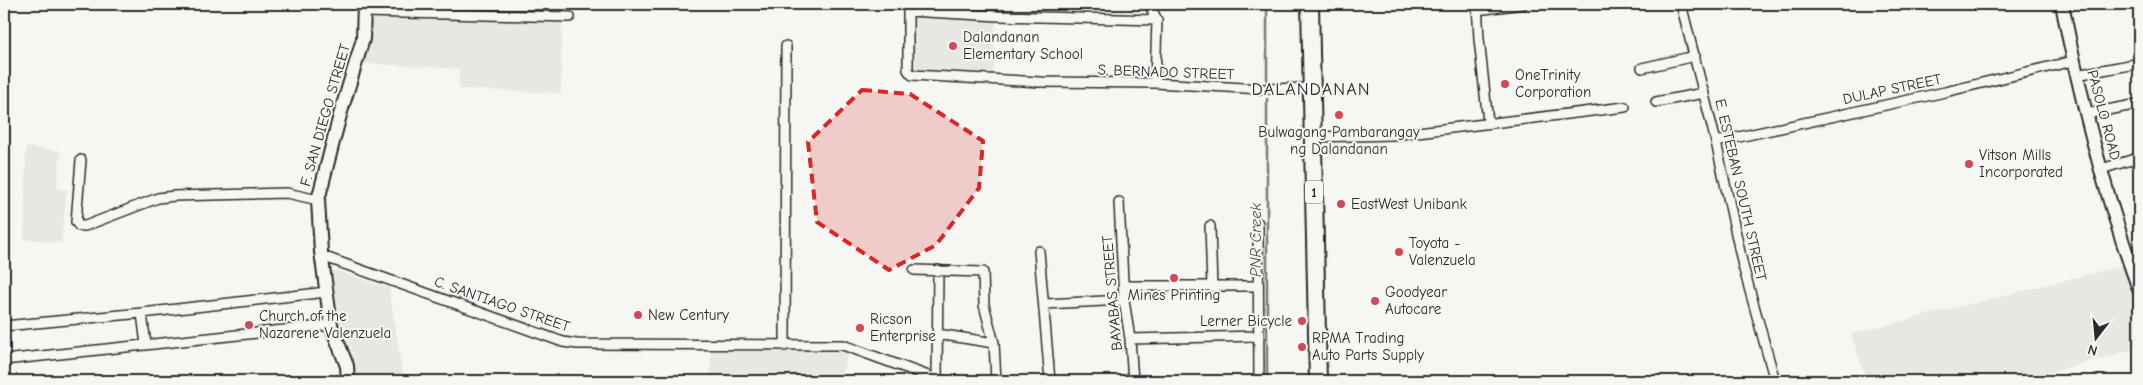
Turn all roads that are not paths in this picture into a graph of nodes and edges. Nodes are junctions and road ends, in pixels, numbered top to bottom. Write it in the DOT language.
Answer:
graph roads {
  1 [pos="1149,4"];
  2 [pos="1310,4"];
  3 [pos="1523,4"];
  4 [pos="1682,4"];
  5 [pos="2062,4"];
  6 [pos="908,7"];
  7 [pos="1477,7"];
  8 [pos="364,8"];
  9 [pos="570,17"];
  10 [pos="1157,20"];
  11 [pos="786,46"];
  12 [pos="1695,56"];
  13 [pos="2073,61"];
  14 [pos="2135,64"];
  15 [pos="1642,68"];
  16 [pos="2076,75"];
  17 [pos="1155,83"];
  18 [pos="1312,88"];
  19 [pos="1704,93"];
  20 [pos="1656,102"];
  21 [pos="2139,104"];
  22 [pos="1625,107"];
  23 [pos="2086,114"];
  24 [pos="1488,122"];
  25 [pos="1312,137"];
  26 [pos="1716,142"];
  27 [pos="2138,158"];
  28 [pos="81,160"];
  29 [pos="2101,169"];
  30 [pos="318,200"];
  31 [pos="1119,202"];
  32 [pos="1258,223"];
  33 [pos="1210,226"];
  34 [pos="1039,251"];
  35 [pos="322,256"];
  36 [pos="914,270"];
  37 [pos="938,270"];
  38 [pos="1124,286"];
  39 [pos="1258,286"];
  40 [pos="1212,287"];
  41 [pos="2139,289"];
  42 [pos="327,292"];
  43 [pos="1124,300"];
  44 [pos="1045,304"];
  45 [pos="142,313"];
  46 [pos="331,325"];
  47 [pos="4,326"];
  48 [pos="938,334"];
  49 [pos="1259,336"];
  50 [pos="1130,339"];
  51 [pos="994,343"];
  52 [pos="146,345"];
  53 [pos="784,346"];
  54 [pos="4,360"];
  55 [pos="348,381"];
  56 [pos="939,381"];
  57 [pos="996,381"];
  58 [pos="1050,381"];
  59 [pos="1133,381"];
  60 [pos="1259,381"];
  61 [pos="1318,381"];
  62 [pos="1775,381"];
  1 -- 10 [label="street"];
  2 -- 18 [label="highway, 1"];
  3 -- 7 [label="street"];
  4 -- 12 [label="street, E. ESTEBAN SOUTH STREET"];
  5 -- 13 [label="street, PASOLO ROAD"];
  6 -- 10 [label="street"];
  6 -- 17 [label="street, S. BERNADO STREET"];
  7 -- 24 [label="street"];
  8 -- 9 [label="street"];
  8 -- 30 [label="street, F. SAN DIEGO STREET"];
  10 -- 17 [label="street"];
  11 -- 53 [label="street"];
  12 -- 15 [label="street"];
  12 -- 19 [label="street, E. ESTEBAN SOUTH STREET"];
  13 -- 16 [label="street, PASOLO ROAD"];
  13 -- 26 [label="street, DULAP STREET"];
  14 -- 16 [label="street"];
  16 -- 23 [label="street, PASOLO ROAD"];
  17 -- 18 [label="street, S. BERNADO STREET"];
  18 -- 25 [label="highway, 1"];
  19 -- 20 [label="street"];
  19 -- 26 [label="street, E. ESTEBAN SOUTH STREET"];
  21 -- 23 [label="street"];
  22 -- 24 [label="street"];
  23 -- 29 [label="street, PASOLO ROAD"];
  24 -- 25 [label="street"];
  25 -- 61 [label="highway, 1"];
  26 -- 62 [label="street, E. ESTEBAN SOUTH STREET"];
  27 -- 29 [label="street"];
  28 -- 30 [label="street"];
  29 -- 41 [label="street, PASOLO ROAD"];
  30 -- 35 [label="street, F. SAN DIEGO STREET"];
  31 -- 38 [label="street, BAYABAS STREET"];
  32 -- 39 [label="street"];
  33 -- 40 [label="street"];
  34 -- 44 [label="street"];
  35 -- 42 [label="street, F. SAN DIEGO STREET"];
  35 -- 53 [label="street, C. SANTIAGO STREET"];
  36 -- 37 [label="street"];
  37 -- 48 [label="street"];
  37 -- 51 [label="street"];
  38 -- 40 [label="street"];
  38 -- 43 [label="street, BAYABAS STREET"];
  39 -- 40 [label="street"];
  39 -- 49 [label="street"];
  42 -- 45 [label="street"];
  42 -- 46 [label="street, F. SAN DIEGO STREET"];
  43 -- 44 [label="street"];
  43 -- 50 [label="street, BAYABAS STREET"];
  44 -- 58 [label="street"];
  45 -- 47 [label="street"];
  45 -- 52 [label="street"];
  46 -- 52 [label="street"];
  46 -- 55 [label="street, F. SAN DIEGO STREET"];
  48 -- 51 [label="street"];
  48 -- 56 [label="street"];
  49 -- 50 [label="street"];
  49 -- 60 [label="street"];
  50 -- 59 [label="street, BAYABAS STREET"];
  51 -- 57 [label="street"];
  52 -- 54 [label="street"];
  53 -- 56 [label="street, C. SANTIAGO STREET"];
}
